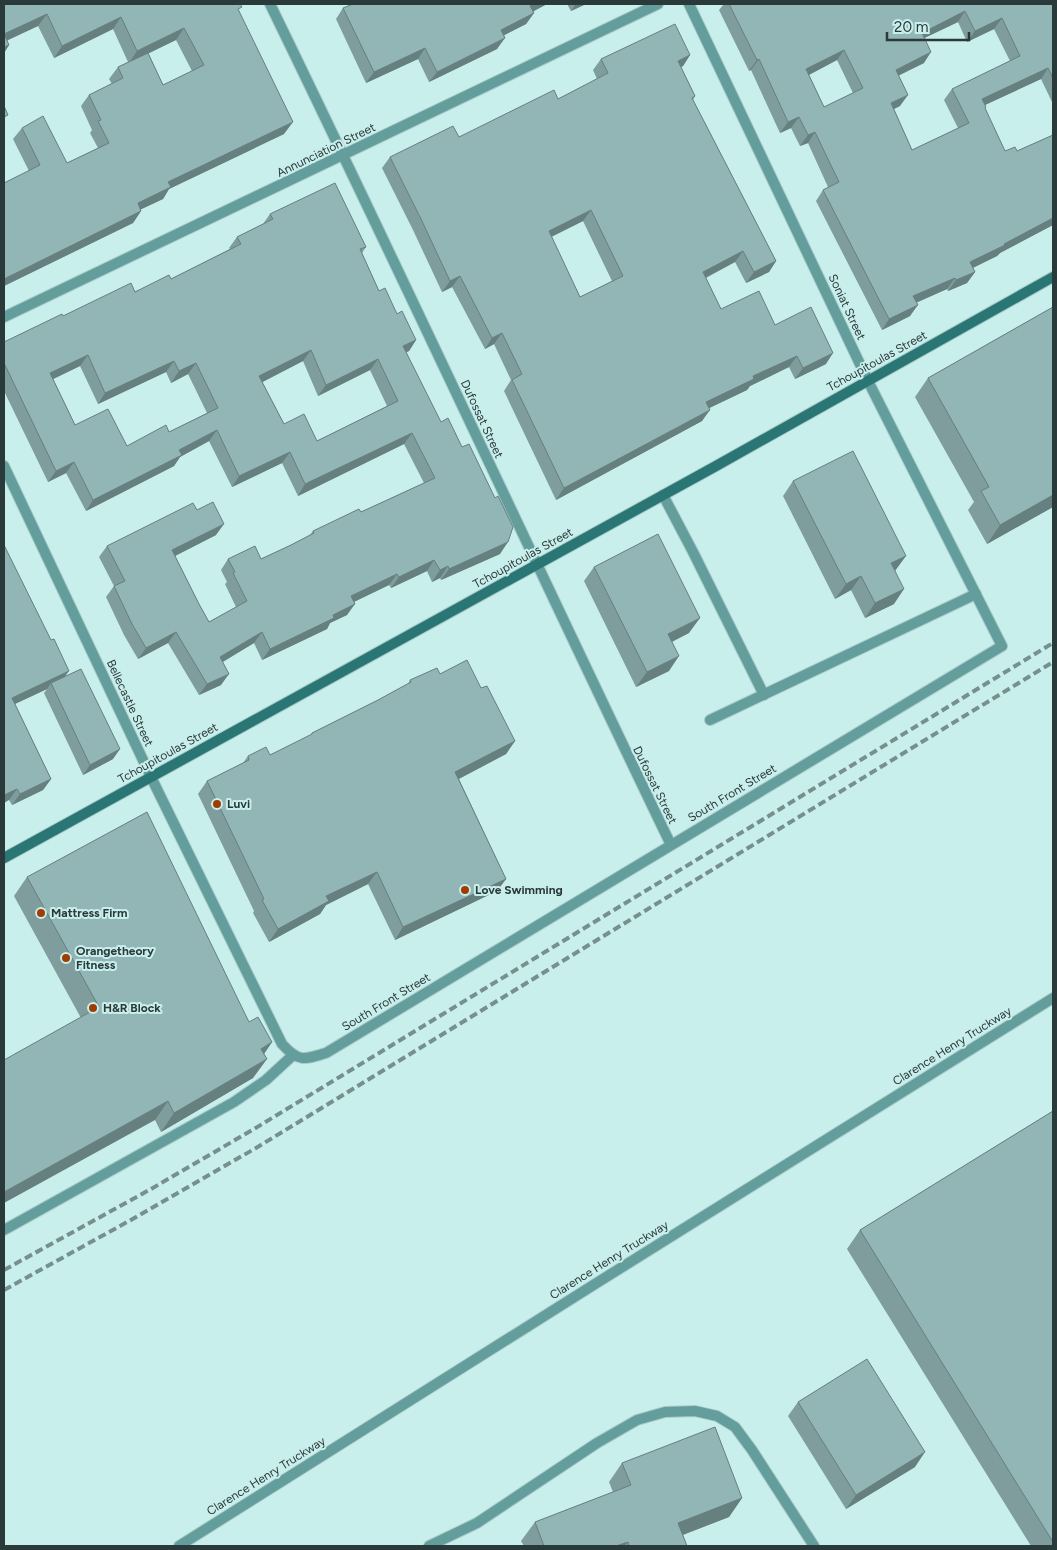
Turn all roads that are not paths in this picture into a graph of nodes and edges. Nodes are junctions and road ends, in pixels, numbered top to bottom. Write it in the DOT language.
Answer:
graph roads {
  1 [pos="270,4"];
  2 [pos="658,4"];
  3 [pos="690,4"];
  4 [pos="344,155"];
  5 [pos="1053,277"];
  6 [pos="4,317"];
  7 [pos="868,381"];
  8 [pos="4,466"];
  9 [pos="663,495"];
  10 [pos="536,565"];
  11 [pos="976,594"];
  12 [pos="1002,646"];
  13 [pos="764,695"];
  14 [pos="710,720"];
  15 [pos="151,777"];
  16 [pos="670,846"];
  17 [pos="4,858"];
  18 [pos="1053,998"];
  19 [pos="292,1056"];
  20 [pos="4,1230"];
  21 [pos="179,1546"];
  22 [pos="429,1546"];
  23 [pos="814,1546"];
  1 -- 4 [label="street, Dufossat Street"];
  2 -- 4 [label="street, Annunciation Street"];
  3 -- 7 [label="street, Soniat Street"];
  4 -- 6 [label="street, Annunciation Street"];
  4 -- 10 [label="street, Dufossat Street"];
  5 -- 7 [label="street, Tchoupitoulas Street"];
  7 -- 9 [label="street, Tchoupitoulas Street"];
  7 -- 11 [label="street, Soniat Street"];
  8 -- 15 [label="street, Bellecastle Street"];
  9 -- 10 [label="street, Tchoupitoulas Street"];
  9 -- 13 [label="street"];
  10 -- 15 [label="street, Tchoupitoulas Street"];
  10 -- 16 [label="street, Dufossat Street"];
  11 -- 12 [label="street, Soniat Street"];
  11 -- 13 [label="street"];
  12 -- 16 [label="street, South Front Street"];
  13 -- 14 [label="street"];
  15 -- 17 [label="street, Tchoupitoulas Street"];
  15 -- 19 [label="street, Bellecastle Street"];
  16 -- 19 [label="street, South Front Street"];
  18 -- 21 [label="street, Clarence Henry Truckway"];
  19 -- 20 [label="street"];
  22 -- 23 [label="street"];
}
